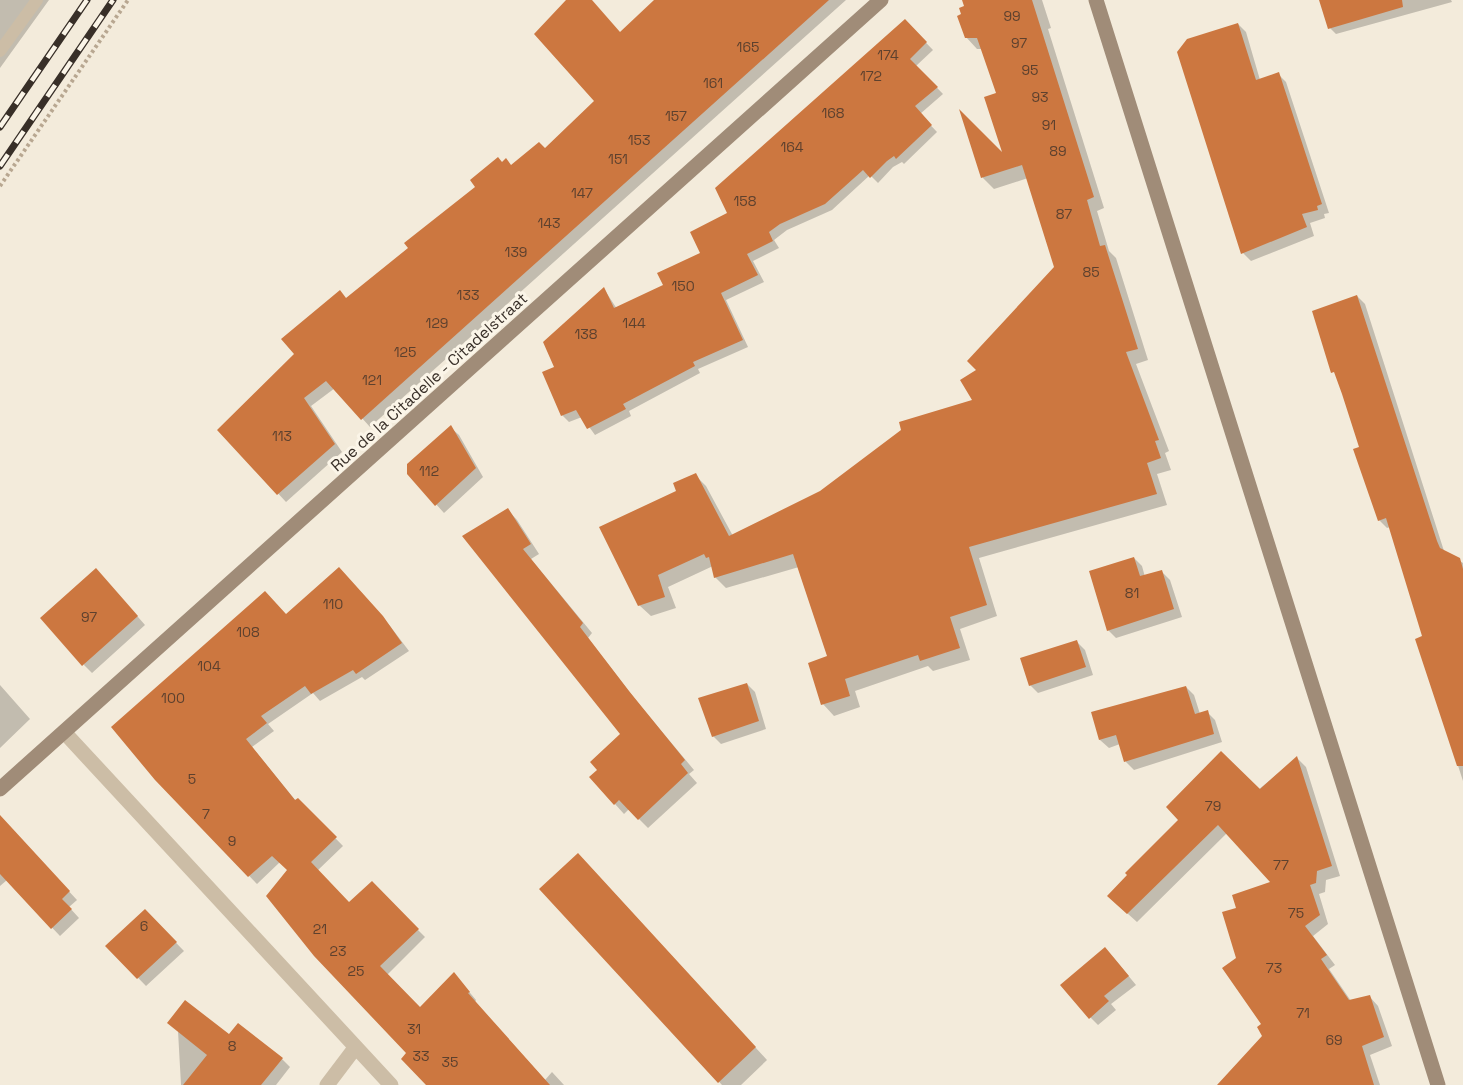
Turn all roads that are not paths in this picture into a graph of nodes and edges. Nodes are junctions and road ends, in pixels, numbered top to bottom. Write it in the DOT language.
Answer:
graph roads {
  1 [pos="37,0"];
  2 [pos="881,0"];
  3 [pos="1096,0"];
  4 [pos="0,51"];
  5 [pos="64,732"];
  6 [pos="0,789"];
  7 [pos="355,1048"];
  8 [pos="327,1085"];
  9 [pos="391,1085"];
  10 [pos="1438,1085"];
  1 -- 4 [label="lane"];
  2 -- 5 [label="street, Rue de la Citadelle - Citadelstraat"];
  3 -- 10 [label="street"];
  5 -- 6 [label="street, Rue de la Citadelle - Citadelstraat"];
  5 -- 7 [label="street"];
  7 -- 8 [label="street"];
  7 -- 9 [label="street"];
}
